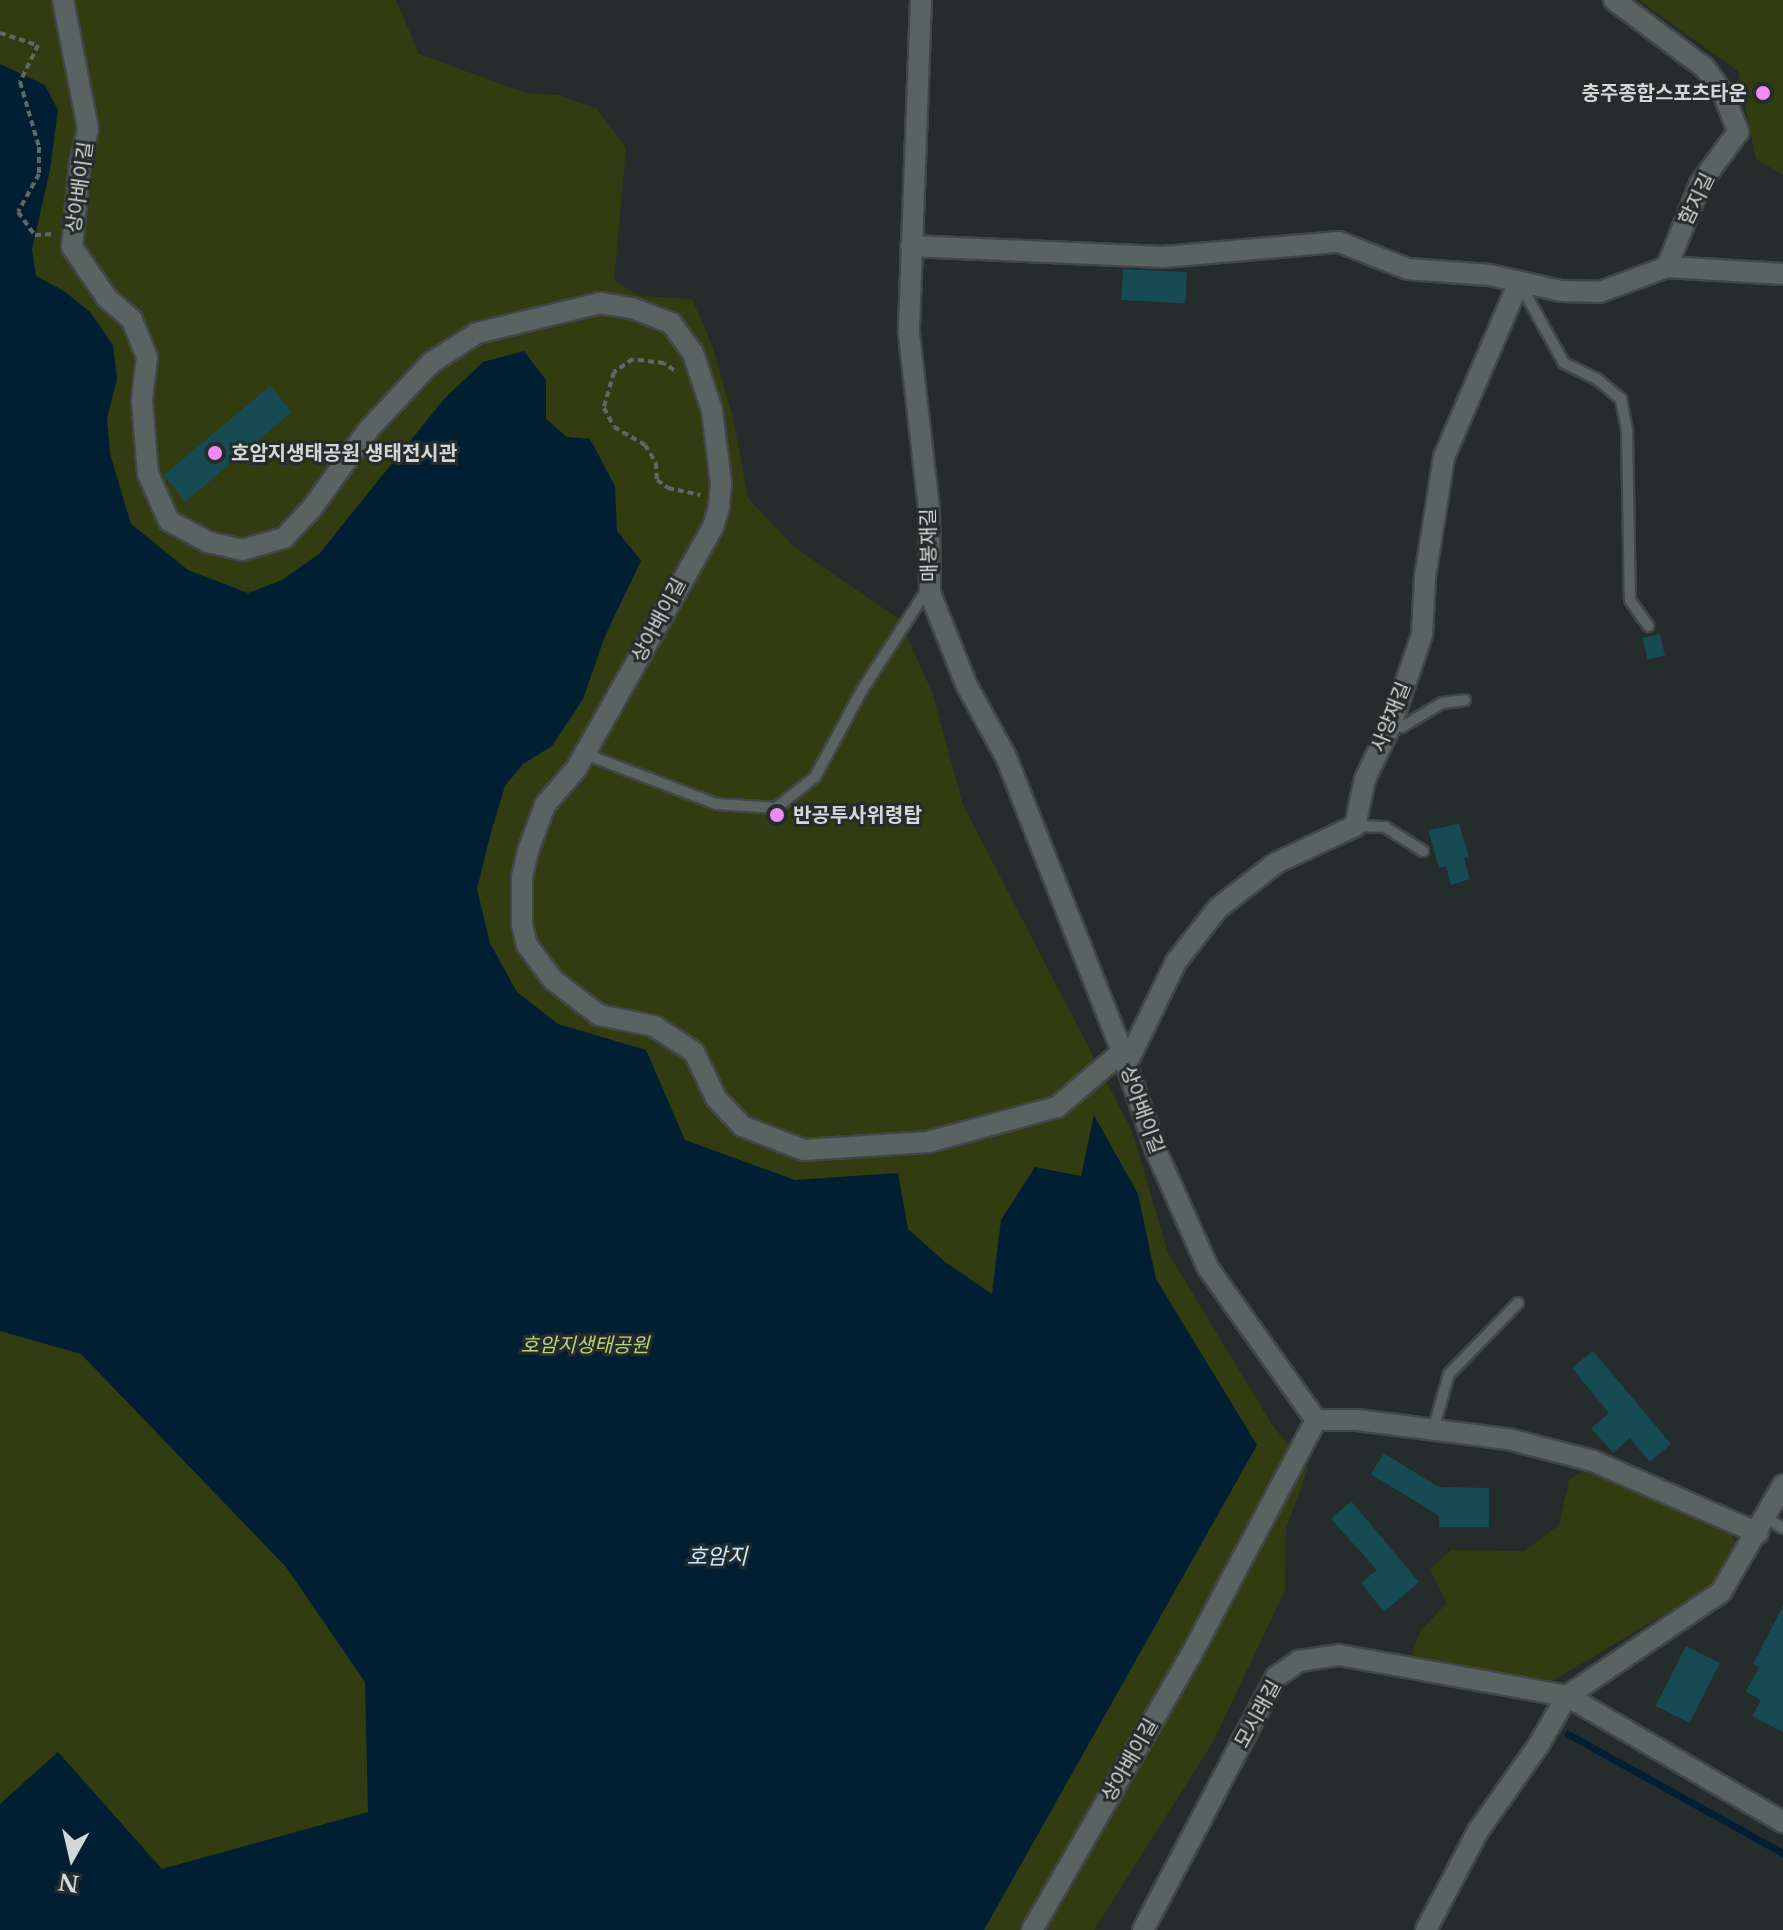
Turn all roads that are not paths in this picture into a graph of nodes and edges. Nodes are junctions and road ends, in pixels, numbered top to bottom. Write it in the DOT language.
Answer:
graph roads {
  1 [pos="63,0"];
  2 [pos="921,0"];
  3 [pos="1614,0"];
  4 [pos="911,246"];
  5 [pos="1667,267"];
  6 [pos="1783,274"];
  7 [pos="1519,282"];
  8 [pos="930,585"];
  9 [pos="1648,626"];
  10 [pos="1465,700"];
  11 [pos="1391,725"];
  12 [pos="585,754"];
  13 [pos="1355,826"];
  14 [pos="1423,851"];
  15 [pos="1124,1058"];
  16 [pos="1518,1303"];
  17 [pos="1316,1420"];
  18 [pos="1433,1430"];
  19 [pos="1783,1485"];
  20 [pos="1769,1526"];
  21 [pos="1567,1696"];
  22 [pos="1783,1822"];
  23 [pos="1032,1930"];
  24 [pos="1143,1930"];
  25 [pos="1426,1930"];
  1 -- 12 [label="street, 상아배이길"];
  2 -- 4 [label="street, 매봉재길"];
  3 -- 5 [label="street, 함지길"];
  4 -- 7 [label="street"];
  4 -- 8 [label="street, 매봉재길"];
  5 -- 6 [label="street"];
  5 -- 7 [label="street"];
  7 -- 9 [label="lane"];
  7 -- 11 [label="street, 사양재길"];
  8 -- 12 [label="lane"];
  8 -- 15 [label="street, 매봉재길"];
  10 -- 11 [label="lane"];
  11 -- 13 [label="street, 사양재길"];
  12 -- 15 [label="street, 상아배이길"];
  13 -- 14 [label="lane"];
  13 -- 15 [label="street"];
  15 -- 17 [label="street, 상아배이길"];
  16 -- 18 [label="lane"];
  17 -- 18 [label="street"];
  17 -- 23 [label="street, 상아배이길"];
  18 -- 20 [label="street"];
  19 -- 20 [label="street"];
  20 -- 21 [label="street"];
  21 -- 22 [label="street, 모시래길"];
  21 -- 24 [label="street, 모시래길"];
  21 -- 25 [label="street"];
}
